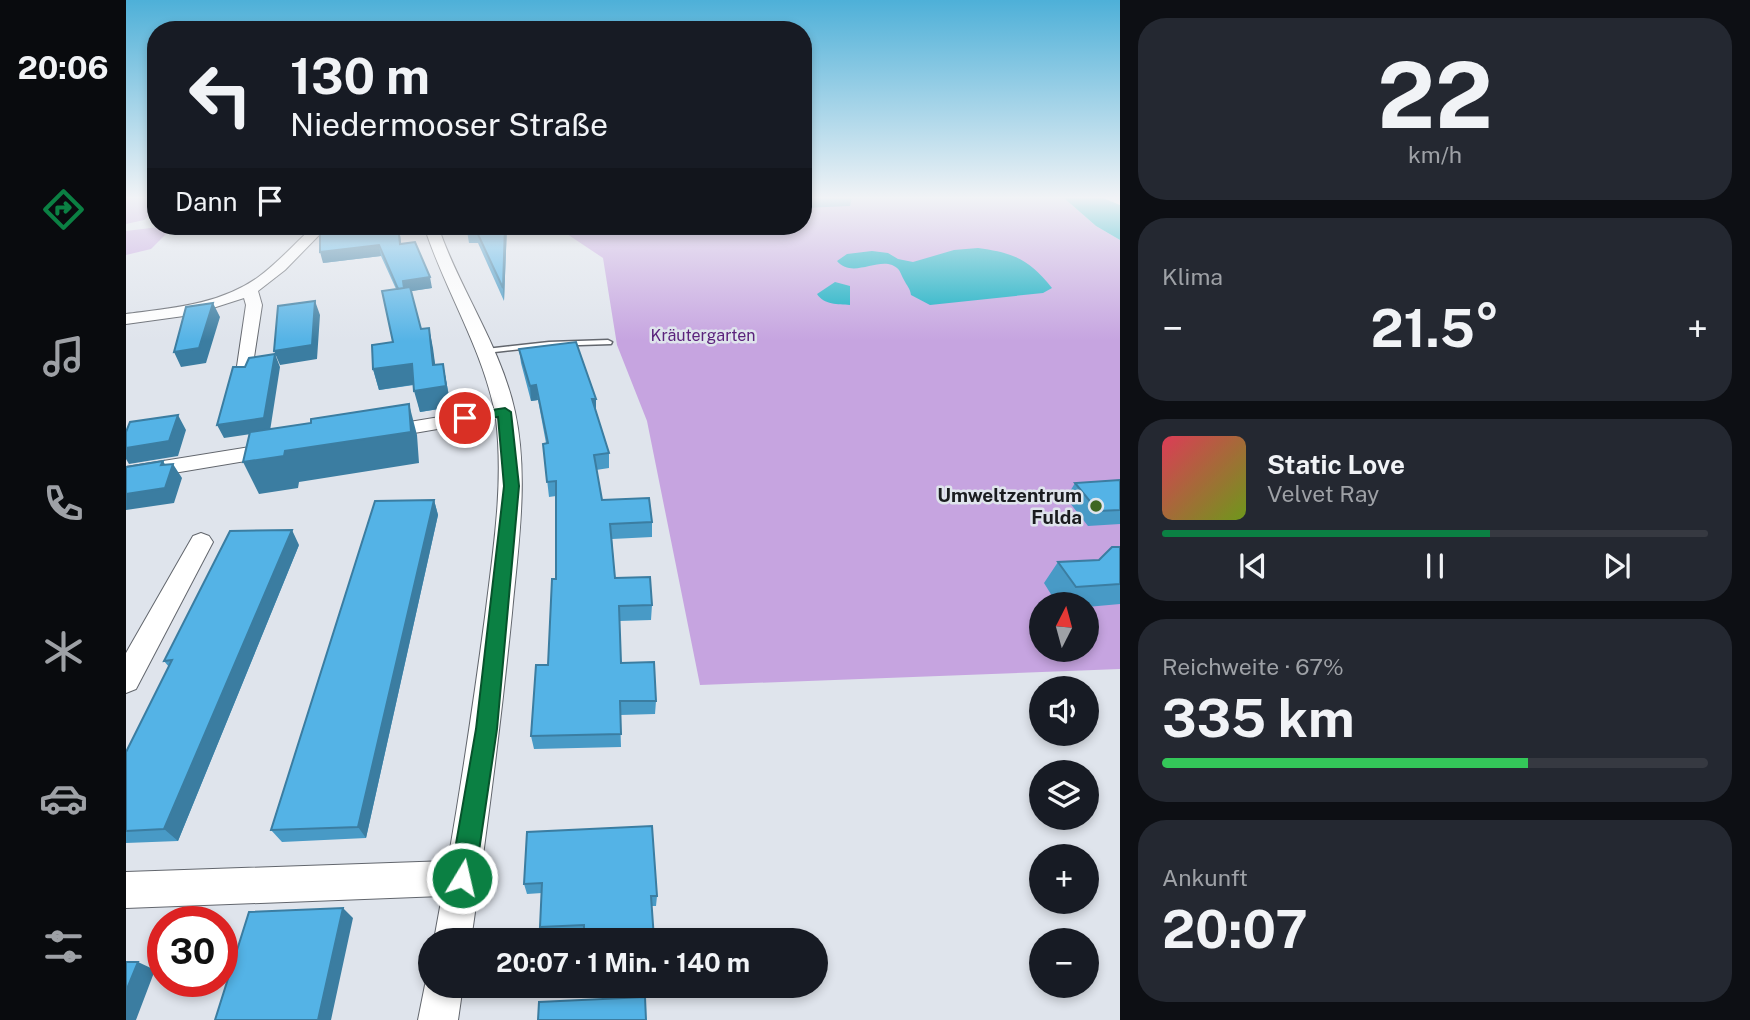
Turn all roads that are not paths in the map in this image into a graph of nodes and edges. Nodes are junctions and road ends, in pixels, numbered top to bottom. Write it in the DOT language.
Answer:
graph roads {
  1 [pos="301,246"];
  2 [pos="437,246"];
  3 [pos="250,289"];
  4 [pos="126,319"];
  5 [pos="608,342"];
  6 [pos="486,351"];
  7 [pos="246,373"];
  8 [pos="505,412"];
  9 [pos="359,436"];
  10 [pos="293,447"];
  11 [pos="126,474"];
  12 [pos="201,542"];
  13 [pos="126,680"];
  14 [pos="462,878"];
  15 [pos="126,890"];
  16 [pos="454,928"];
  17 [pos="442,998"];
  18 [pos="438,1020"];
  1 -- 3 [label="street"];
  2 -- 6 [label="street"];
  3 -- 4 [label="street"];
  3 -- 7 [label="street"];
  5 -- 6 [label="lane"];
  6 -- 8 [label="street"];
  8 -- 9 [label="street"];
  8 -- 14 [label="street"];
  10 -- 11 [label="street"];
  12 -- 13 [label="street"];
  14 -- 15 [label="street"];
  14 -- 16 [label="street"];
  17 -- 18 [label="street"];
}
